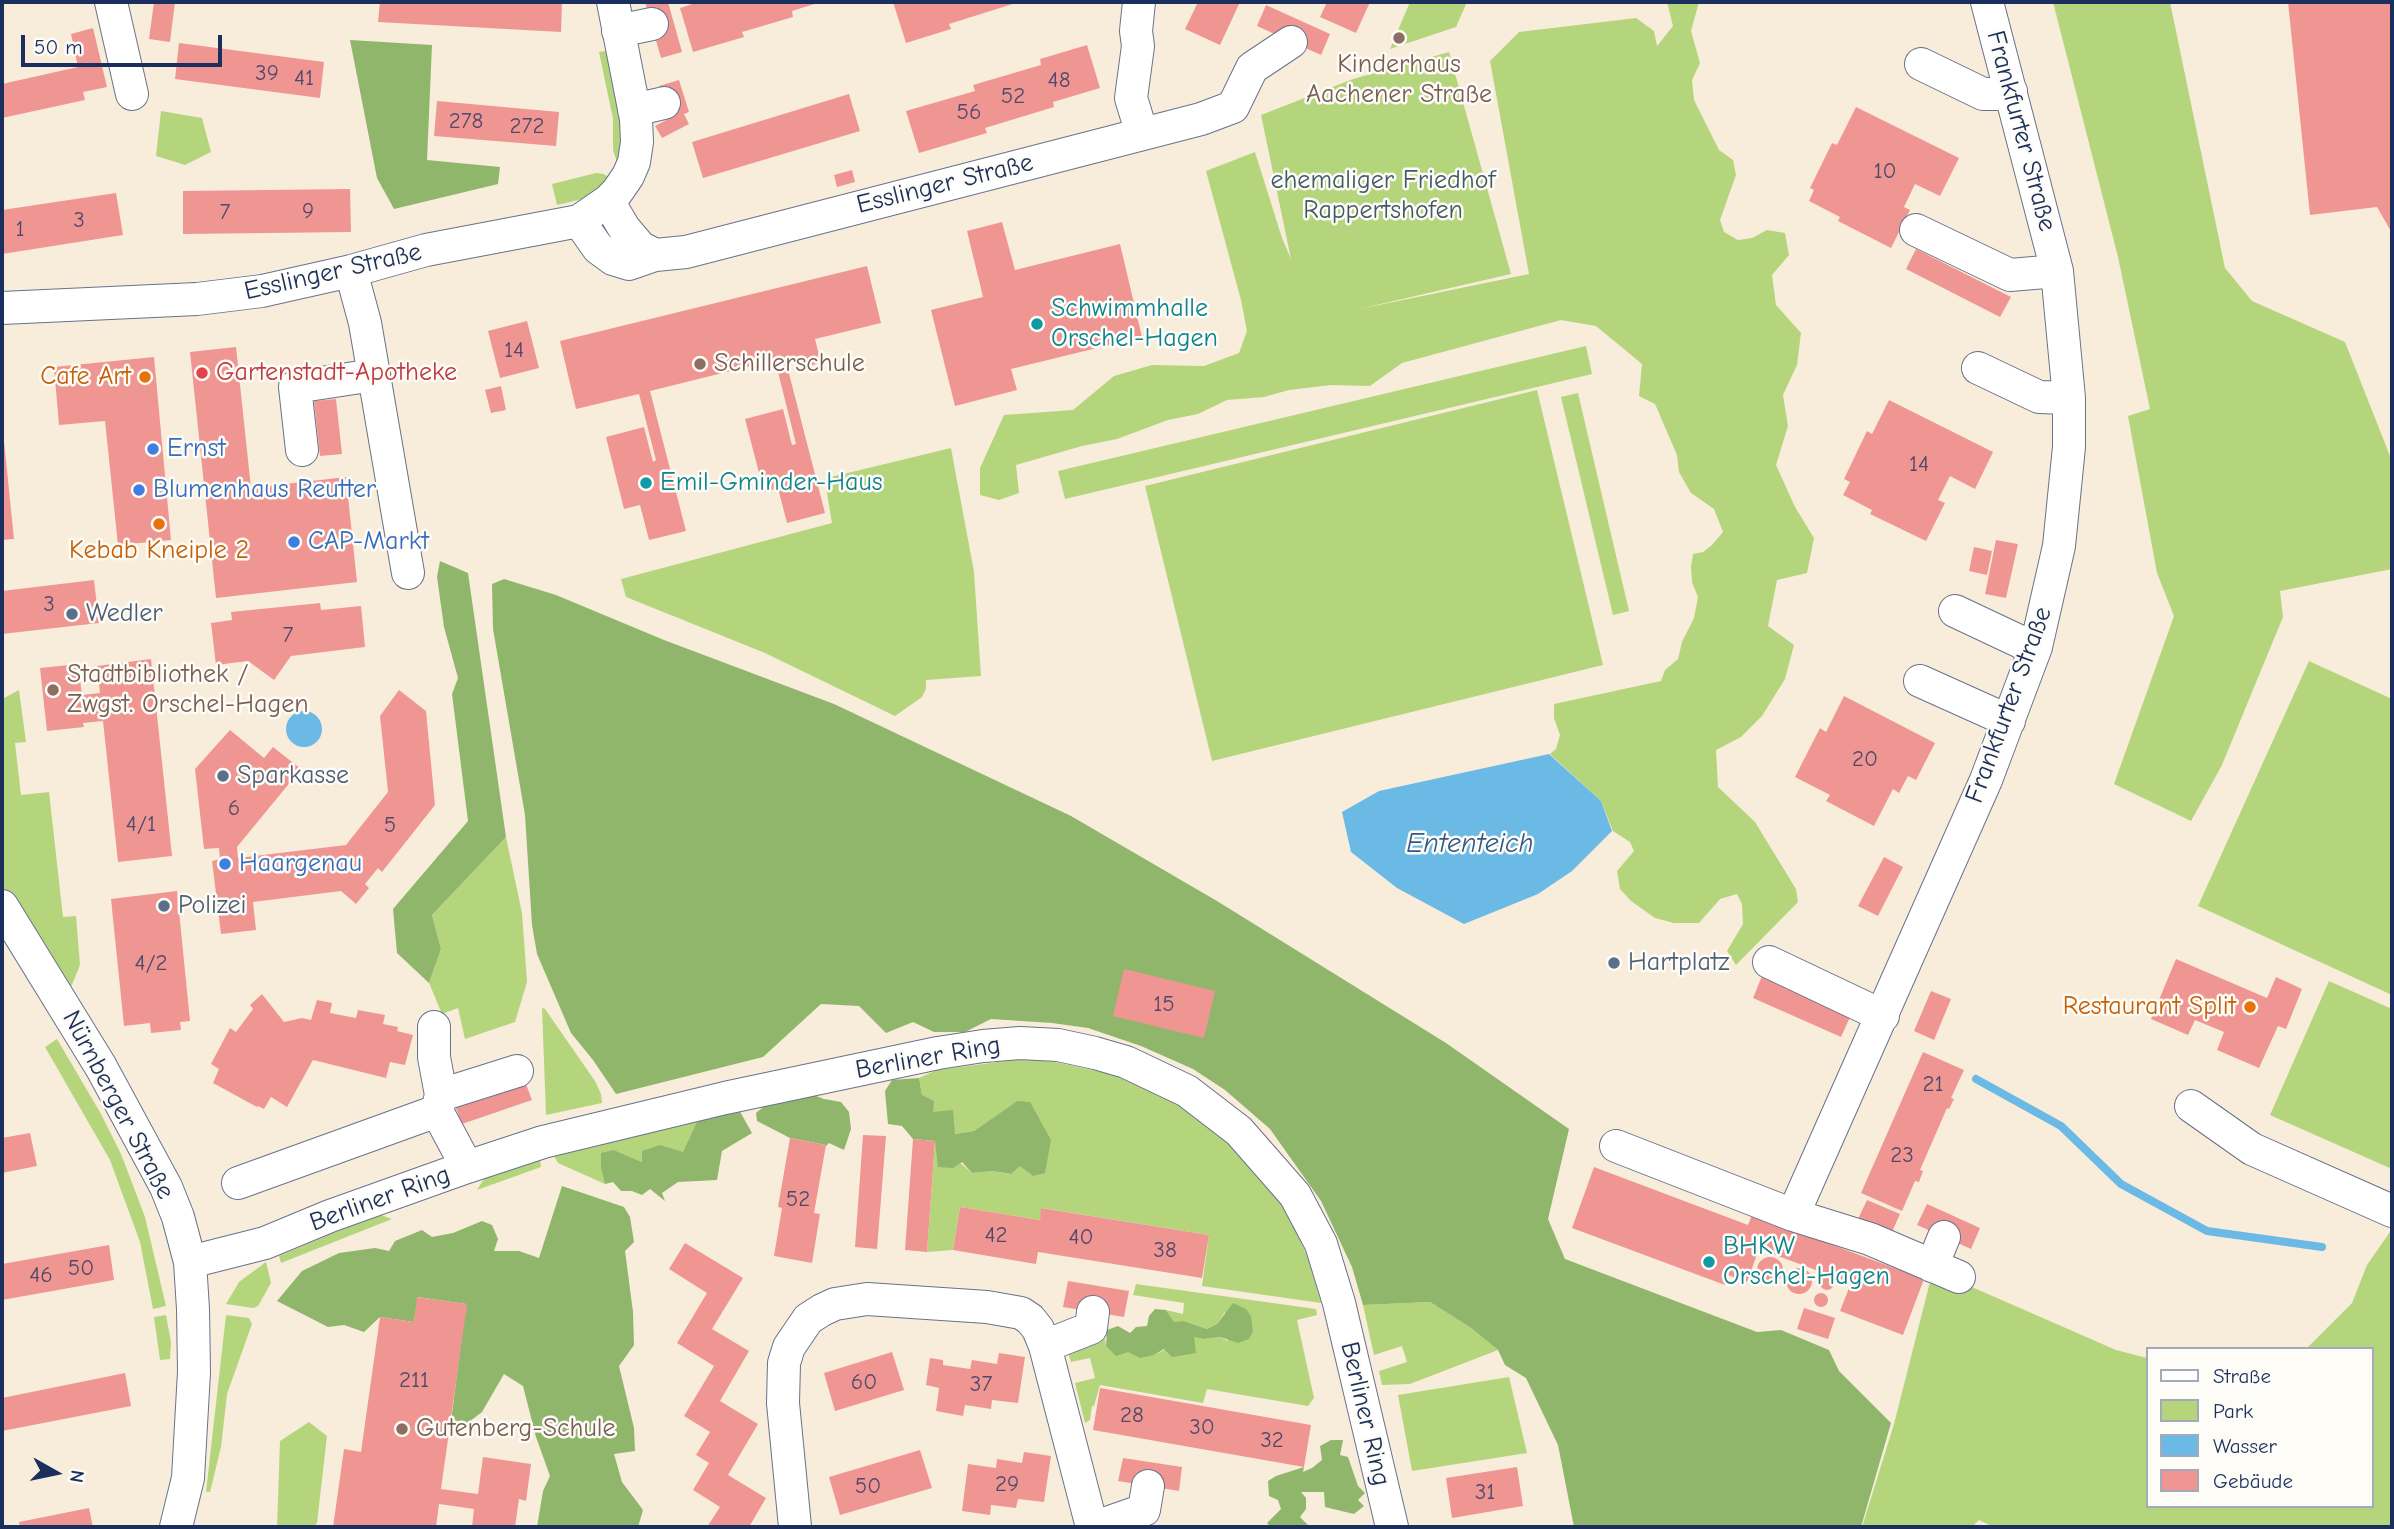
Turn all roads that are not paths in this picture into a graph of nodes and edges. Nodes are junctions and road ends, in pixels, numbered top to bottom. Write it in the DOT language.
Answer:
graph roads {
  1 [pos="111,2"];
  2 [pos="1139,2"];
  3 [pos="1987,2"];
  4 [pos="615,17"];
  5 [pos="652,24"];
  6 [pos="1291,42"];
  7 [pos="1922,64"];
  8 [pos="2011,91"];
  9 [pos="132,94"];
  10 [pos="1142,135"];
  11 [pos="608,201"];
  12 [pos="579,221"];
  13 [pos="1916,230"];
  14 [pos="655,255"];
  15 [pos="351,271"];
  16 [pos="2057,271"];
  17 [pos="2,308"];
  18 [pos="1978,368"];
  19 [pos="374,376"];
  20 [pos="2069,398"];
  21 [pos="302,450"];
  22 [pos="408,573"];
  23 [pos="1955,611"];
  24 [pos="2036,647"];
  25 [pos="1920,681"];
  26 [pos="2008,721"];
  27 [pos="2,906"];
  28 [pos="1769,962"];
  29 [pos="1883,1016"];
  30 [pos="434,1027"];
  31 [pos="517,1071"];
  32 [pos="439,1103"];
  33 [pos="2191,1106"];
  34 [pos="1616,1146"];
  35 [pos="467,1167"];
  36 [pos="238,1183"];
  37 [pos="2392,1211"];
  38 [pos="1793,1215"];
  39 [pos="1944,1237"];
  40 [pos="190,1262"];
  41 [pos="1093,1312"];
  42 [pos="1045,1346"];
  43 [pos="1148,1486"];
  44 [pos="176,1527"];
  45 [pos="795,1527"];
  46 [pos="1093,1527"];
  47 [pos="1392,1527"];
  1 -- 9 [label="street"];
  2 -- 10 [label="street"];
  3 -- 8 [label="street, Frankfurter Straße"];
  4 -- 5 [label="street"];
  4 -- 11 [label="street, Esslinger Straße"];
  6 -- 10 [label="street, Esslinger Straße"];
  7 -- 8 [label="street"];
  8 -- 16 [label="street, Frankfurter Straße"];
  10 -- 14 [label="street, Esslinger Straße"];
  11 -- 12 [label="street, Esslinger Straße"];
  11 -- 14 [label="street"];
  12 -- 14 [label="street, Esslinger Straße"];
  12 -- 15 [label="street, Esslinger Straße"];
  13 -- 16 [label="street"];
  15 -- 17 [label="street, Esslinger Straße"];
  15 -- 19 [label="street"];
  16 -- 20 [label="street, Frankfurter Straße"];
  18 -- 20 [label="street"];
  19 -- 21 [label="street"];
  19 -- 22 [label="street"];
  20 -- 24 [label="street, Frankfurter Straße"];
  23 -- 24 [label="street"];
  24 -- 26 [label="street, Frankfurter Straße"];
  25 -- 26 [label="street"];
  26 -- 29 [label="street, Frankfurter Straße"];
  27 -- 40 [label="street, Nürnberger Straße"];
  28 -- 29 [label="street"];
  29 -- 38 [label="street, Frankfurter Straße"];
  30 -- 32 [label="street"];
  31 -- 32 [label="street"];
  32 -- 35 [label="street"];
  32 -- 36 [label="street"];
  33 -- 37 [label="street"];
  34 -- 38 [label="street"];
  35 -- 40 [label="street, Berliner Ring"];
  35 -- 47 [label="street, Berliner Ring"];
  38 -- 39 [label="street"];
  40 -- 44 [label="street, Nürnberger Straße"];
  41 -- 42 [label="street"];
  42 -- 45 [label="street"];
  42 -- 46 [label="street"];
  43 -- 46 [label="street"];
}
